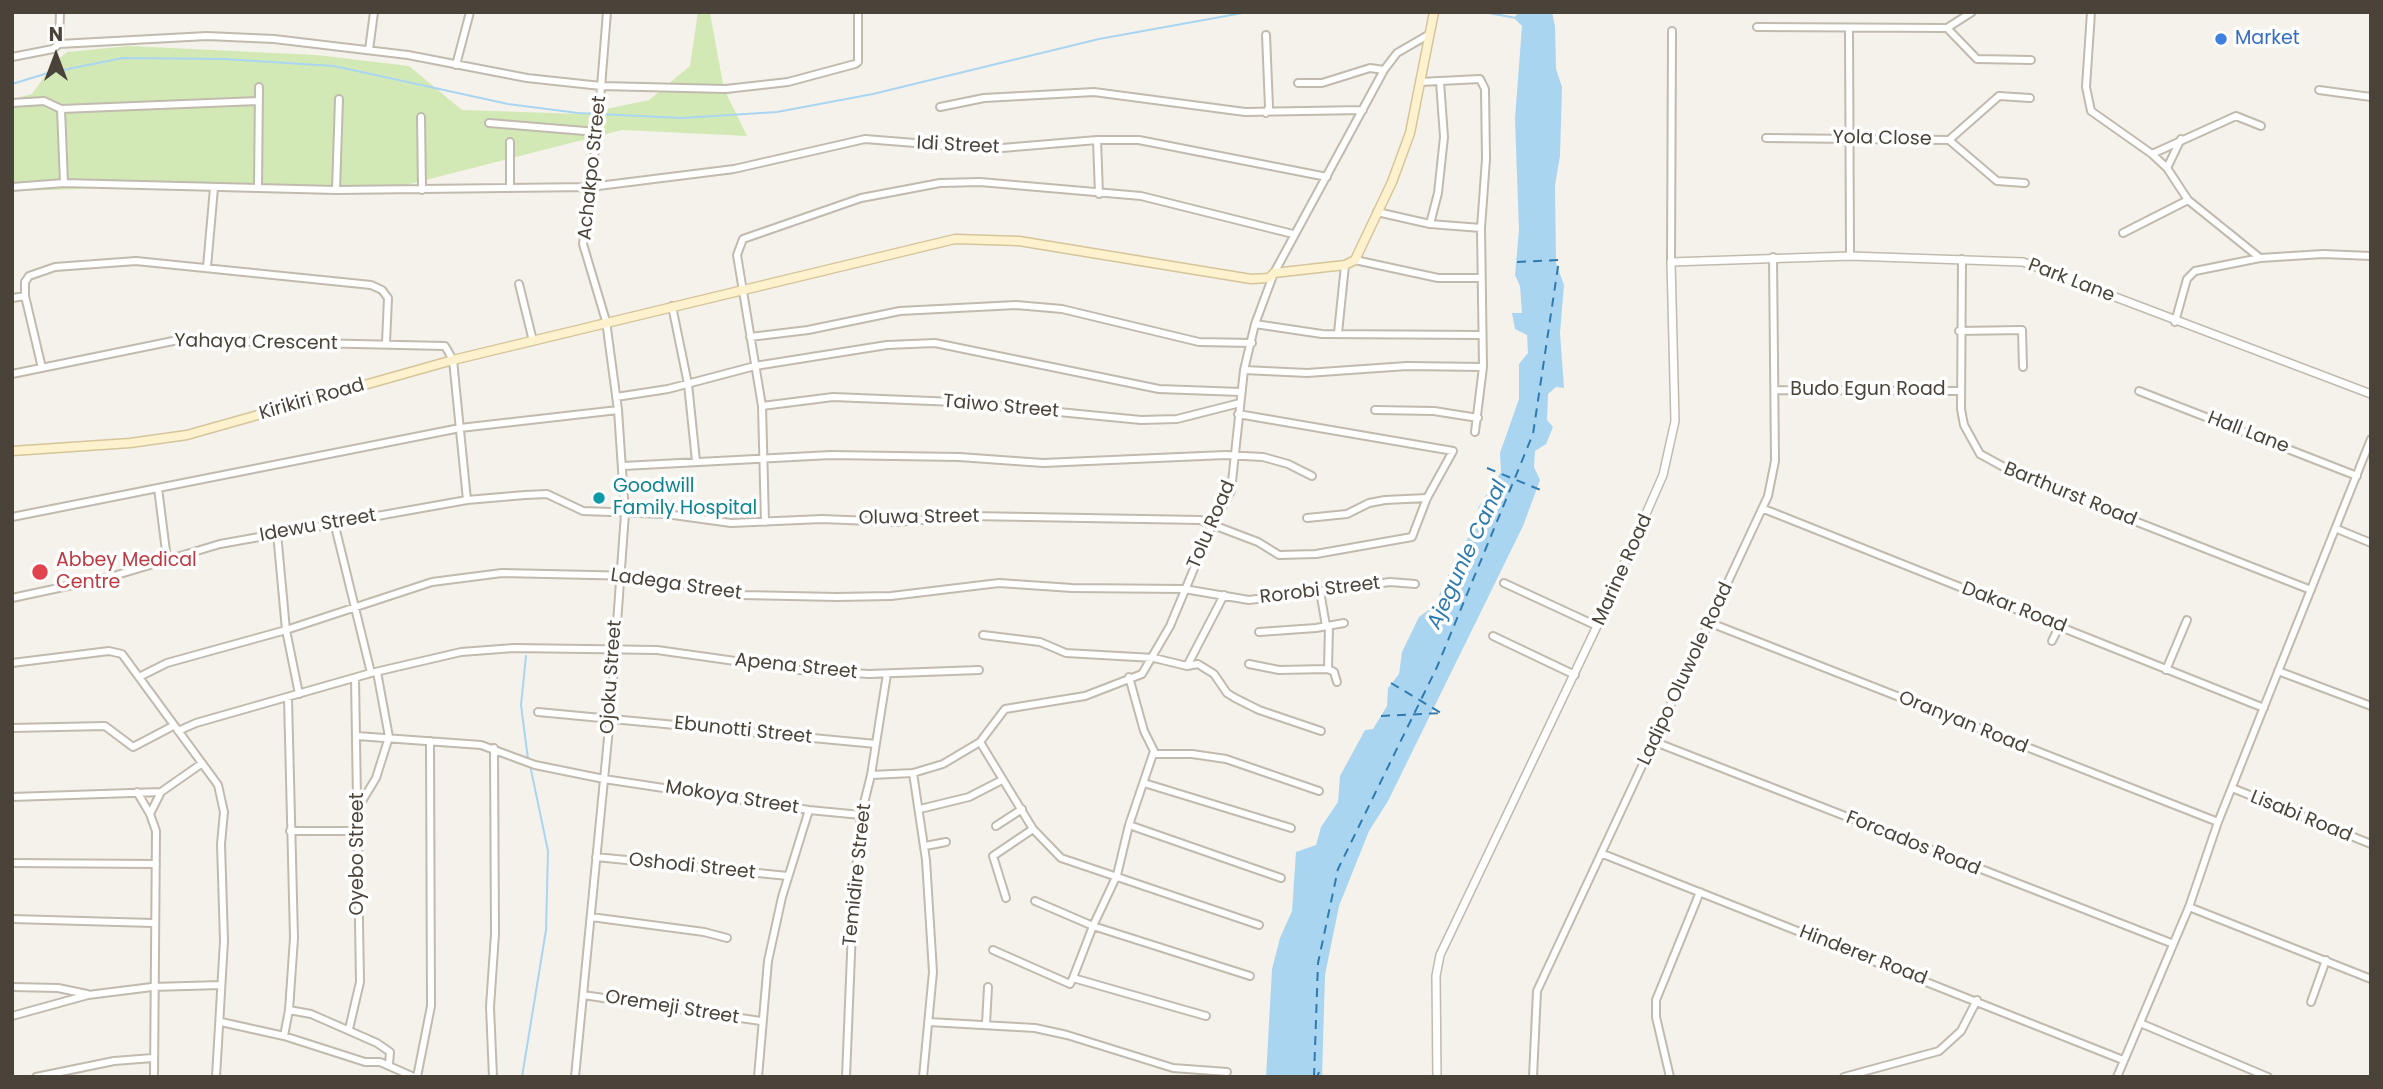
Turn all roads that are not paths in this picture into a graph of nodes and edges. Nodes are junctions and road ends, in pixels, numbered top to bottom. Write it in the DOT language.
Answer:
graph roads {
  1 [pos="60,12"];
  2 [pos="374,12"];
  3 [pos="470,12"];
  4 [pos="607,12"];
  5 [pos="858,12"];
  6 [pos="1972,12"];
  7 [pos="2091,12"];
  8 [pos="1433,16"];
  9 [pos="1757,27"];
  10 [pos="1849,28"];
  11 [pos="1947,28"];
  12 [pos="1672,31"];
  13 [pos="1266,35"];
  14 [pos="1428,36"];
  15 [pos="59,44"];
  16 [pos="369,50"];
  17 [pos="12,57"];
  18 [pos="2031,61"];
  19 [pos="456,65"];
  20 [pos="1384,71"];
  21 [pos="1420,82"];
  22 [pos="1440,82"];
  23 [pos="1298,83"];
  24 [pos="259,87"];
  25 [pos="601,90"];
  26 [pos="2319,90"];
  27 [pos="2371,97"];
  28 [pos="2031,98"];
  29 [pos="339,99"];
  30 [pos="258,101"];
  31 [pos="12,103"];
  32 [pos="940,107"];
  33 [pos="61,109"];
  34 [pos="1363,110"];
  35 [pos="1266,113"];
  36 [pos="421,117"];
  37 [pos="489,123"];
  38 [pos="2261,126"];
  39 [pos="598,128"];
  40 [pos="1766,138"];
  41 [pos="1849,139"];
  42 [pos="2181,139"];
  43 [pos="1097,140"];
  44 [pos="1949,140"];
  45 [pos="510,142"];
  46 [pos="2152,154"];
  47 [pos="2167,168"];
  48 [pos="1327,177"];
  49 [pos="64,183"];
  50 [pos="2025,183"];
  51 [pos="12,187"];
  52 [pos="258,187"];
  53 [pos="510,187"];
  54 [pos="590,187"];
  55 [pos="214,188"];
  56 [pos="336,190"];
  57 [pos="422,190"];
  58 [pos="1099,194"];
  59 [pos="2188,200"];
  60 [pos="1377,212"];
  61 [pos="1430,224"];
  62 [pos="1481,228"];
  63 [pos="2123,233"];
  64 [pos="1293,234"];
  65 [pos="1850,256"];
  66 [pos="2371,256"];
  67 [pos="1773,257"];
  68 [pos="1960,258"];
  69 [pos="2260,258"];
  70 [pos="1354,260"];
  71 [pos="1671,262"];
  72 [pos="1345,265"];
  73 [pos="207,267"];
  74 [pos="1274,273"];
  75 [pos="1481,278"];
  76 [pos="519,284"];
  77 [pos="741,289"];
  78 [pos="25,296"];
  79 [pos="12,298"];
  80 [pos="672,306"];
  81 [pos="606,321"];
  82 [pos="2175,322"];
  83 [pos="1255,324"];
  84 [pos="1959,331"];
  85 [pos="1338,333"];
  86 [pos="1481,335"];
  87 [pos="750,337"];
  88 [pos="533,341"];
  89 [pos="1252,343"];
  90 [pos="386,344"];
  91 [pos="453,360"];
  92 [pos="755,366"];
  93 [pos="1483,367"];
  94 [pos="2023,367"];
  95 [pos="41,368"];
  96 [pos="1244,370"];
  97 [pos="12,374"];
  98 [pos="688,384"];
  99 [pos="1776,390"];
  100 [pos="1959,391"];
  101 [pos="2139,391"];
  102 [pos="1241,392"];
  103 [pos="2371,394"];
  104 [pos="616,397"];
  105 [pos="1240,403"];
  106 [pos="762,406"];
  107 [pos="618,410"];
  108 [pos="1375,410"];
  109 [pos="1238,414"];
  110 [pos="1478,418"];
  111 [pos="460,428"];
  112 [pos="1475,432"];
  113 [pos="2371,439"];
  114 [pos="12,451"];
  115 [pos="1237,456"];
  116 [pos="765,459"];
  117 [pos="696,461"];
  118 [pos="623,466"];
  119 [pos="1312,476"];
  120 [pos="2357,476"];
  121 [pos="158,488"];
  122 [pos="1427,498"];
  123 [pos="467,500"];
  124 [pos="1764,509"];
  125 [pos="625,514"];
  126 [pos="12,517"];
  127 [pos="1307,518"];
  128 [pos="334,522"];
  129 [pos="765,522"];
  130 [pos="1213,523"];
  131 [pos="2337,529"];
  132 [pos="277,533"];
  133 [pos="2371,543"];
  134 [pos="167,559"];
  135 [pos="618,576"];
  136 [pos="1504,583"];
  137 [pos="1415,584"];
  138 [pos="1184,589"];
  139 [pos="2311,590"];
  140 [pos="1320,592"];
  141 [pos="1224,594"];
  142 [pos="12,598"];
  143 [pos="356,605"];
  144 [pos="2187,620"];
  145 [pos="1707,622"];
  146 [pos="1344,623"];
  147 [pos="2060,625"];
  148 [pos="1327,626"];
  149 [pos="1597,626"];
  150 [pos="286,630"];
  151 [pos="1259,632"];
  152 [pos="983,635"];
  153 [pos="1493,636"];
  154 [pos="2052,641"];
  155 [pos="614,648"];
  156 [pos="1154,658"];
  157 [pos="12,663"];
  158 [pos="1249,664"];
  159 [pos="1187,666"];
  160 [pos="1328,669"];
  161 [pos="979,670"];
  162 [pos="2166,670"];
  163 [pos="2278,671"];
  164 [pos="374,673"];
  165 [pos="887,674"];
  166 [pos="1575,675"];
  167 [pos="141,676"];
  168 [pos="1129,677"];
  169 [pos="355,678"];
  170 [pos="1337,682"];
  171 [pos="299,694"];
  172 [pos="288,698"];
  173 [pos="2371,706"];
  174 [pos="2264,708"];
  175 [pos="538,712"];
  176 [pos="610,718"];
  177 [pos="12,728"];
  178 [pos="175,729"];
  179 [pos="1321,731"];
  180 [pos="357,736"];
  181 [pos="389,737"];
  182 [pos="430,741"];
  183 [pos="980,741"];
  184 [pos="1655,742"];
  185 [pos="876,744"];
  186 [pos="494,748"];
  187 [pos="1153,754"];
  188 [pos="201,764"];
  189 [pos="914,774"];
  190 [pos="871,775"];
  191 [pos="604,779"];
  192 [pos="1002,780"];
  193 [pos="1144,783"];
  194 [pos="2232,788"];
  195 [pos="1319,791"];
  196 [pos="137,792"];
  197 [pos="160,792"];
  198 [pos="12,797"];
  199 [pos="358,807"];
  200 [pos="920,809"];
  201 [pos="1022,809"];
  202 [pos="808,810"];
  203 [pos="150,814"];
  204 [pos="861,815"];
  205 [pos="2218,822"];
  206 [pos="1129,825"];
  207 [pos="996,826"];
  208 [pos="1291,828"];
  209 [pos="1033,829"];
  210 [pos="290,831"];
  211 [pos="356,831"];
  212 [pos="946,842"];
  213 [pos="2371,844"];
  214 [pos="925,846"];
  215 [pos="1603,854"];
  216 [pos="596,857"];
  217 [pos="12,863"];
  218 [pos="156,864"];
  219 [pos="1117,875"];
  220 [pos="788,876"];
  221 [pos="1281,878"];
  222 [pos="1700,892"];
  223 [pos="1006,898"];
  224 [pos="1035,901"];
  225 [pos="2189,907"];
  226 [pos="591,917"];
  227 [pos="12,919"];
  228 [pos="153,923"];
  229 [pos="1259,925"];
  230 [pos="1093,926"];
  231 [pos="727,939"];
  232 [pos="2171,943"];
  233 [pos="993,950"];
  234 [pos="2326,960"];
  235 [pos="1250,976"];
  236 [pos="1073,978"];
  237 [pos="2371,979"];
  238 [pos="221,985"];
  239 [pos="12,987"];
  240 [pos="152,987"];
  241 [pos="988,987"];
  242 [pos="88,995"];
  243 [pos="583,995"];
  244 [pos="1977,1000"];
  245 [pos="2311,1002"];
  246 [pos="289,1010"];
  247 [pos="12,1016"];
  248 [pos="1206,1016"];
  249 [pos="761,1021"];
  250 [pos="220,1022"];
  251 [pos="929,1022"];
  252 [pos="2140,1023"];
  253 [pos="986,1024"];
  254 [pos="349,1029"];
  255 [pos="284,1036"];
  256 [pos="153,1058"];
  257 [pos="2123,1060"];
  258 [pos="389,1064"];
  259 [pos="1227,1072"];
  260 [pos="36,1077"];
  261 [pos="154,1077"];
  262 [pos="216,1077"];
  263 [pos="416,1077"];
  264 [pos="493,1077"];
  265 [pos="575,1077"];
  266 [pos="758,1077"];
  267 [pos="846,1077"];
  268 [pos="923,1077"];
  269 [pos="1437,1077"];
  270 [pos="1532,1077"];
  271 [pos="1670,1077"];
  272 [pos="1844,1077"];
  273 [pos="2117,1077"];
  274 [pos="2268,1077"];
  1 -- 15 [label="street"];
  2 -- 16 [label="street"];
  3 -- 19 [label="street"];
  4 -- 25 [label="street, Achakpo Street"];
  5 -- 25 [label="street"];
  6 -- 11 [label="street"];
  7 -- 46 [label="street"];
  8 -- 14 [label="main road"];
  9 -- 10 [label="street"];
  10 -- 11 [label="street"];
  10 -- 41 [label="street"];
  11 -- 18 [label="street"];
  12 -- 71 [label="street, Marine Road"];
  13 -- 35 [label="street"];
  14 -- 20 [label="street, Tolu Road"];
  14 -- 21 [label="main road"];
  15 -- 16 [label="street"];
  15 -- 17 [label="street"];
  16 -- 19 [label="street"];
  19 -- 25 [label="street"];
  20 -- 23 [label="street"];
  20 -- 34 [label="street, Tolu Road"];
  21 -- 22 [label="street"];
  21 -- 60 [label="main road"];
  22 -- 61 [label="street"];
  22 -- 62 [label="street"];
  24 -- 30 [label="street"];
  25 -- 39 [label="street, Achakpo Street"];
  26 -- 27 [label="street"];
  28 -- 44 [label="street"];
  29 -- 56 [label="street"];
  30 -- 33 [label="street"];
  30 -- 52 [label="street"];
  31 -- 33 [label="street"];
  32 -- 35 [label="street"];
  33 -- 49 [label="street"];
  34 -- 35 [label="street"];
  34 -- 48 [label="street, Tolu Road"];
  36 -- 57 [label="street"];
  37 -- 39 [label="street"];
  38 -- 42 [label="street"];
  39 -- 54 [label="street, Achakpo Street"];
  40 -- 41 [label="street, Yola Close"];
  41 -- 44 [label="street, Yola Close"];
  41 -- 65 [label="street"];
  42 -- 46 [label="street"];
  42 -- 47 [label="street"];
  43 -- 48 [label="street, Idi Street"];
  43 -- 54 [label="street, Idi Street"];
  43 -- 58 [label="street"];
  44 -- 50 [label="street, Yola Close"];
  45 -- 53 [label="street"];
  46 -- 47 [label="street"];
  47 -- 59 [label="street"];
  48 -- 64 [label="street, Tolu Road"];
  49 -- 51 [label="street, Idi Street"];
  49 -- 55 [label="street, Idi Street"];
  52 -- 55 [label="street, Idi Street"];
  52 -- 56 [label="street, Idi Street"];
  53 -- 54 [label="street, Idi Street"];
  53 -- 57 [label="street, Idi Street"];
  54 -- 81 [label="street, Achakpo Street"];
  55 -- 73 [label="street"];
  56 -- 57 [label="street, Idi Street"];
  58 -- 64 [label="street"];
  58 -- 77 [label="street"];
  59 -- 63 [label="street"];
  59 -- 69 [label="street"];
  60 -- 61 [label="street"];
  60 -- 70 [label="main road"];
  61 -- 62 [label="street"];
  62 -- 75 [label="street"];
  64 -- 74 [label="street, Tolu Road"];
  65 -- 67 [label="street, Park Lane"];
  65 -- 68 [label="street, Park Lane"];
  66 -- 69 [label="street"];
  67 -- 71 [label="street, Park Lane"];
  67 -- 99 [label="street, Ladipo Oluwole Road"];
  68 -- 82 [label="street, Park Lane"];
  68 -- 84 [label="street, Barthurst Road"];
  69 -- 82 [label="street"];
  70 -- 72 [label="main road"];
  70 -- 75 [label="street"];
  71 -- 149 [label="street, Marine Road"];
  72 -- 74 [label="main road, Kirikiri Road"];
  72 -- 85 [label="street"];
  73 -- 78 [label="street"];
  73 -- 90 [label="street"];
  74 -- 77 [label="main road, Kirikiri Road"];
  74 -- 83 [label="street, Tolu Road"];
  75 -- 86 [label="street"];
  76 -- 88 [label="street"];
  77 -- 80 [label="main road, Kirikiri Road"];
  77 -- 87 [label="street"];
  78 -- 79 [label="street"];
  78 -- 95 [label="street"];
  80 -- 81 [label="main road, Kirikiri Road"];
  80 -- 98 [label="street"];
  81 -- 88 [label="main road, Kirikiri Road"];
  81 -- 104 [label="street, Achakpo Street"];
  82 -- 103 [label="street, Park Lane"];
  83 -- 85 [label="street"];
  83 -- 89 [label="street, Tolu Road"];
  84 -- 94 [label="street"];
  84 -- 100 [label="street, Barthurst Road"];
  85 -- 86 [label="street"];
  86 -- 93 [label="street"];
  87 -- 89 [label="street"];
  87 -- 92 [label="street"];
  88 -- 91 [label="main road, Kirikiri Road"];
  89 -- 96 [label="street, Tolu Road"];
  90 -- 91 [label="street, Yahaya Crescent"];
  90 -- 95 [label="street, Yahaya Crescent"];
  91 -- 111 [label="street"];
  91 -- 114 [label="main road, Kirikiri Road"];
  92 -- 98 [label="street"];
  92 -- 102 [label="street"];
  92 -- 106 [label="street"];
  93 -- 96 [label="street"];
  93 -- 110 [label="street"];
  95 -- 97 [label="street, Yahaya Crescent"];
  96 -- 102 [label="street, Tolu Road"];
  98 -- 104 [label="street"];
  98 -- 117 [label="street"];
  99 -- 100 [label="street, Budo Egun Road"];
  99 -- 124 [label="street, Ladipo Oluwole Road"];
  100 -- 139 [label="street, Barthurst Road"];
  101 -- 120 [label="street, Hall Lane"];
  102 -- 105 [label="street, Tolu Road"];
  104 -- 107 [label="street, Achakpo Street"];
  105 -- 106 [label="street, Taiwo Street"];
  105 -- 109 [label="street, Tolu Road"];
  106 -- 116 [label="street"];
  107 -- 111 [label="street"];
  107 -- 118 [label="street, Achakpo Street"];
  108 -- 110 [label="street"];
  109 -- 115 [label="street, Tolu Road"];
  109 -- 122 [label="street"];
  110 -- 112 [label="street"];
  111 -- 121 [label="street"];
  111 -- 123 [label="street"];
  113 -- 120 [label="street"];
  115 -- 116 [label="street"];
  115 -- 119 [label="street"];
  115 -- 130 [label="street, Tolu Road"];
  116 -- 117 [label="street"];
  116 -- 129 [label="street"];
  117 -- 118 [label="street"];
  118 -- 125 [label="street, Ojoku Street"];
  120 -- 131 [label="street"];
  121 -- 126 [label="street"];
  121 -- 134 [label="street"];
  122 -- 127 [label="street"];
  122 -- 130 [label="street, Oluwa Street"];
  123 -- 125 [label="street, Idewu Street"];
  123 -- 128 [label="street, Idewu Street"];
  124 -- 145 [label="street, Ladipo Oluwole Road"];
  124 -- 147 [label="street, Dakar Road"];
  125 -- 129 [label="street, Oluwa Street"];
  125 -- 135 [label="street, Ojoku Street"];
  128 -- 132 [label="street, Idewu Street"];
  128 -- 143 [label="street"];
  129 -- 130 [label="street, Oluwa Street"];
  130 -- 138 [label="street, Tolu Road"];
  131 -- 133 [label="street"];
  131 -- 139 [label="street"];
  132 -- 134 [label="street, Idewu Street"];
  132 -- 150 [label="street"];
  134 -- 142 [label="street, Idewu Street"];
  135 -- 138 [label="street, Ladega Street"];
  135 -- 143 [label="street, Ladega Street"];
  135 -- 155 [label="street, Ojoku Street"];
  136 -- 149 [label="street"];
  137 -- 140 [label="street, Rorobi Street"];
  138 -- 141 [label="street, Rorobi Street"];
  138 -- 156 [label="street, Tolu Road"];
  139 -- 163 [label="street"];
  140 -- 141 [label="street, Rorobi Street"];
  140 -- 148 [label="street"];
  141 -- 159 [label="street"];
  143 -- 150 [label="street, Ladega Street"];
  143 -- 164 [label="street"];
  144 -- 162 [label="street"];
  145 -- 184 [label="street, Ladipo Oluwole Road"];
  145 -- 205 [label="street, Oranyan Road"];
  146 -- 148 [label="street"];
  147 -- 154 [label="street"];
  147 -- 162 [label="street, Dakar Road"];
  148 -- 151 [label="street"];
  148 -- 160 [label="street"];
  149 -- 166 [label="street, Marine Road"];
  150 -- 167 [label="street, Ladega Street"];
  150 -- 171 [label="street"];
  152 -- 156 [label="street"];
  153 -- 166 [label="street"];
  155 -- 164 [label="street, Apena Street"];
  155 -- 165 [label="street, Apena Street"];
  155 -- 176 [label="street, Ojoku Street"];
  156 -- 159 [label="street"];
  156 -- 168 [label="street, Tolu Road"];
  157 -- 167 [label="street"];
  158 -- 160 [label="street"];
  159 -- 179 [label="street"];
  160 -- 170 [label="street"];
  161 -- 165 [label="street, Apena Street"];
  162 -- 174 [label="street, Dakar Road"];
  163 -- 173 [label="street"];
  163 -- 174 [label="street"];
  164 -- 169 [label="street, Apena Street"];
  164 -- 181 [label="street"];
  165 -- 185 [label="street, Temidire Street"];
  166 -- 269 [label="street, Marine Road"];
  167 -- 178 [label="street"];
  168 -- 183 [label="street, Tolu Road"];
  168 -- 187 [label="street"];
  169 -- 171 [label="street, Apena Street"];
  169 -- 180 [label="street, Oyebo Street"];
  171 -- 172 [label="street, Apena Street"];
  172 -- 178 [label="street, Apena Street"];
  172 -- 210 [label="street"];
  174 -- 194 [label="street"];
  175 -- 176 [label="street, Ebunotti Street"];
  176 -- 185 [label="street, Ebunotti Street"];
  176 -- 191 [label="street, Ojoku Street"];
  177 -- 178 [label="street, Apena Street"];
  178 -- 188 [label="street"];
  180 -- 181 [label="street, Mokoya Street"];
  180 -- 199 [label="street, Oyebo Street"];
  181 -- 182 [label="street, Mokoya Street"];
  181 -- 199 [label="street"];
  182 -- 186 [label="street, Mokoya Street"];
  182 -- 263 [label="street"];
  183 -- 189 [label="street, Tolu Road"];
  183 -- 192 [label="street"];
  184 -- 215 [label="street, Ladipo Oluwole Road"];
  184 -- 232 [label="street, Forcados Road"];
  185 -- 190 [label="street, Temidire Street"];
  186 -- 191 [label="street, Mokoya Street"];
  186 -- 264 [label="street"];
  187 -- 193 [label="street"];
  187 -- 195 [label="street"];
  188 -- 197 [label="street"];
  188 -- 238 [label="street"];
  189 -- 190 [label="street, Tolu Road"];
  189 -- 200 [label="street"];
  190 -- 204 [label="street, Temidire Street"];
  191 -- 202 [label="street, Mokoya Street"];
  191 -- 216 [label="street, Ojoku Street"];
  192 -- 200 [label="street"];
  192 -- 201 [label="street"];
  193 -- 206 [label="street"];
  193 -- 208 [label="street"];
  194 -- 205 [label="street"];
  194 -- 213 [label="street, Lisabi Road"];
  196 -- 197 [label="street"];
  196 -- 198 [label="street"];
  196 -- 203 [label="street"];
  197 -- 203 [label="street"];
  199 -- 211 [label="street, Oyebo Street"];
  200 -- 214 [label="street"];
  201 -- 207 [label="street"];
  201 -- 209 [label="street"];
  202 -- 204 [label="street, Mokoya Street"];
  202 -- 220 [label="street"];
  203 -- 218 [label="street"];
  204 -- 267 [label="street, Temidire Street"];
  205 -- 225 [label="street"];
  206 -- 219 [label="street"];
  206 -- 221 [label="street"];
  209 -- 219 [label="street"];
  209 -- 223 [label="street"];
  210 -- 211 [label="street"];
  210 -- 246 [label="street"];
  211 -- 254 [label="street, Oyebo Street"];
  212 -- 214 [label="street"];
  214 -- 251 [label="street"];
  215 -- 222 [label="street, Hinderer Road"];
  215 -- 270 [label="street, Ladipo Oluwole Road"];
  216 -- 220 [label="street, Oshodi Street"];
  216 -- 226 [label="street, Ojoku Street"];
  217 -- 218 [label="street"];
  218 -- 228 [label="street"];
  219 -- 229 [label="street"];
  219 -- 230 [label="street"];
  220 -- 249 [label="street"];
  222 -- 244 [label="street, Hinderer Road"];
  222 -- 271 [label="street"];
  224 -- 230 [label="street"];
  225 -- 232 [label="street"];
  225 -- 234 [label="street"];
  226 -- 231 [label="street"];
  226 -- 243 [label="street, Ojoku Street"];
  227 -- 228 [label="street"];
  228 -- 240 [label="street"];
  230 -- 235 [label="street"];
  230 -- 236 [label="street"];
  232 -- 252 [label="street"];
  233 -- 236 [label="street"];
  234 -- 237 [label="street"];
  234 -- 245 [label="street"];
  236 -- 248 [label="street"];
  238 -- 240 [label="street"];
  238 -- 250 [label="street"];
  239 -- 242 [label="street"];
  240 -- 242 [label="street"];
  240 -- 256 [label="street"];
  241 -- 253 [label="street"];
  242 -- 247 [label="street"];
  243 -- 249 [label="street, Oremeji Street"];
  243 -- 265 [label="street, Ojoku Street"];
  244 -- 257 [label="street, Hinderer Road"];
  244 -- 272 [label="street"];
  246 -- 254 [label="street"];
  246 -- 255 [label="street"];
  249 -- 266 [label="street"];
  250 -- 255 [label="street"];
  250 -- 262 [label="street"];
  251 -- 253 [label="street"];
  251 -- 268 [label="street"];
  252 -- 257 [label="street"];
  252 -- 274 [label="street"];
  253 -- 259 [label="street"];
  254 -- 258 [label="street"];
  255 -- 258 [label="street"];
  256 -- 260 [label="street"];
  256 -- 261 [label="street"];
  257 -- 273 [label="street"];
  258 -- 263 [label="street"];
}
